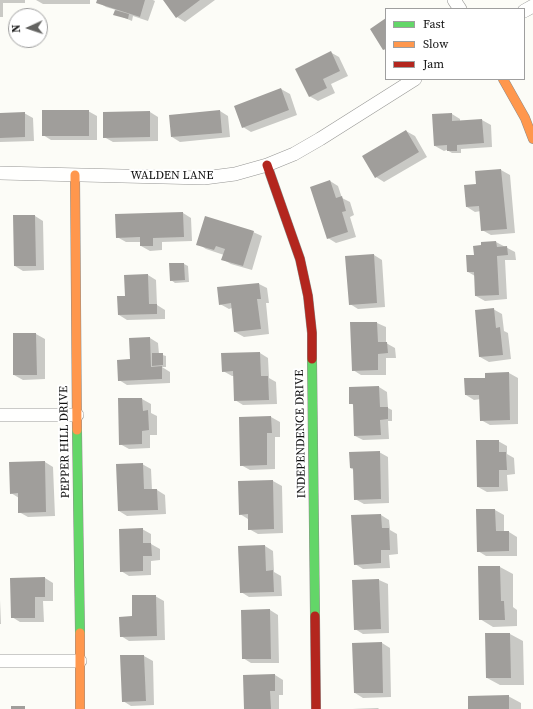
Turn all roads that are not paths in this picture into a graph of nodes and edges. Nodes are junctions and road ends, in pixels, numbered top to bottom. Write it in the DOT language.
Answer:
graph roads {
  1 [pos="413,80"];
  2 [pos="504,80"];
  3 [pos="533,139"];
  4 [pos="267,165"];
  5 [pos="0,173"];
  6 [pos="75,174"];
  7 [pos="77,415"];
  8 [pos="0,416"];
  9 [pos="80,660"];
  10 [pos="0,661"];
  11 [pos="80,709"];
  12 [pos="316,709"];
  1 -- 4 [label="street, WALDEN LANE"];
  2 -- 3 [label="street"];
  4 -- 6 [label="street, WALDEN LANE"];
  4 -- 12 [label="street, INDEPENDENCE DRIVE"];
  5 -- 6 [label="street, WALDEN LANE"];
  6 -- 7 [label="street, PEPPER HILL DRIVE"];
  7 -- 8 [label="street"];
  7 -- 9 [label="street, PEPPER HILL DRIVE"];
  9 -- 10 [label="street"];
  9 -- 11 [label="street, PEPPER HILL DRIVE"];
}
